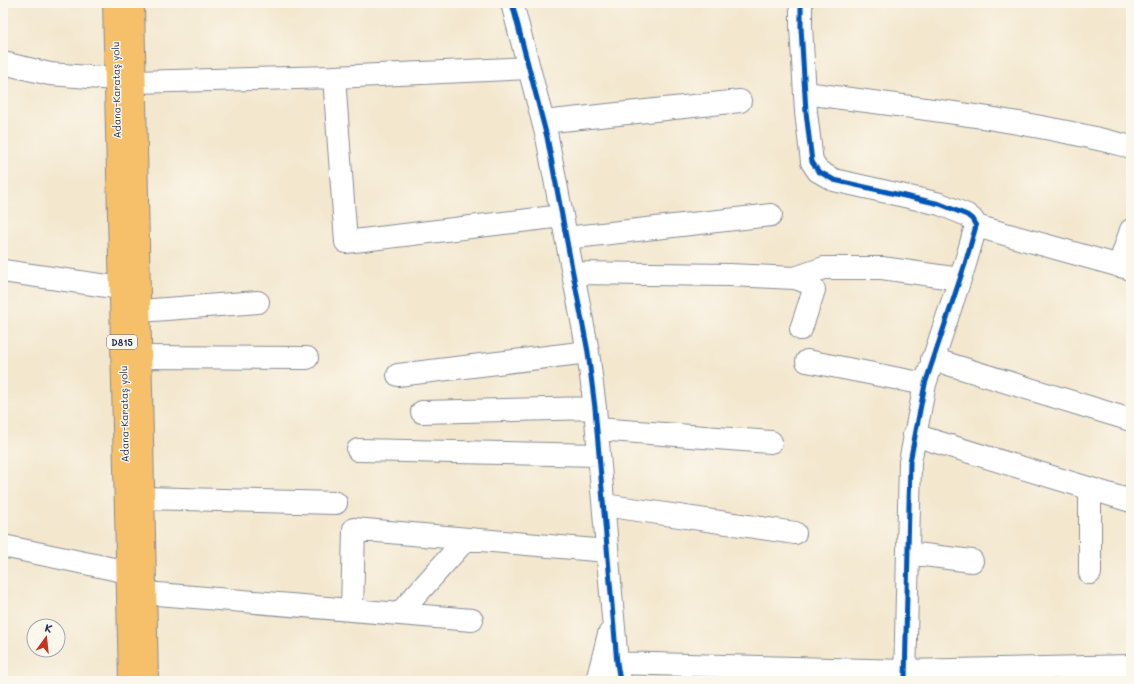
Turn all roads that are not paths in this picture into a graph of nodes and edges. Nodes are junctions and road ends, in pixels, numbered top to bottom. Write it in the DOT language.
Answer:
graph roads {
  1 [pos="114,3"];
  2 [pos="133,3"];
  3 [pos="512,3"];
  4 [pos="801,3"];
  5 [pos="3,63"];
  6 [pos="529,68"];
  7 [pos="334,77"];
  8 [pos="125,81"];
  9 [pos="805,93"];
  10 [pos="740,101"];
  11 [pos="543,122"];
  12 [pos="1131,147"];
  13 [pos="771,215"];
  14 [pos="562,216"];
  15 [pos="976,226"];
  16 [pos="1131,230"];
  17 [pos="566,238"];
  18 [pos="1125,267"];
  19 [pos="3,271"];
  20 [pos="573,273"];
  21 [pos="795,278"];
  22 [pos="960,280"];
  23 [pos="121,288"];
  24 [pos="258,302"];
  25 [pos="140,311"];
  26 [pos="802,330"];
  27 [pos="588,352"];
  28 [pos="140,357"];
  29 [pos="307,358"];
  30 [pos="932,359"];
  31 [pos="806,361"];
  32 [pos="398,375"];
  33 [pos="925,384"];
  34 [pos="595,408"];
  35 [pos="422,412"];
  36 [pos="1131,420"];
  37 [pos="597,429"];
  38 [pos="914,435"];
  39 [pos="771,442"];
  40 [pos="358,450"];
  41 [pos="599,455"];
  42 [pos="1090,489"];
  43 [pos="143,498"];
  44 [pos="1131,500"];
  45 [pos="336,503"];
  46 [pos="604,505"];
  47 [pos="795,533"];
  48 [pos="466,539"];
  49 [pos="3,546"];
  50 [pos="608,551"];
  51 [pos="908,553"];
  52 [pos="972,561"];
  53 [pos="128,572"];
  54 [pos="1090,573"];
  55 [pos="145,593"];
  56 [pos="352,610"];
  57 [pos="399,614"];
  58 [pos="613,617"];
  59 [pos="472,620"];
  60 [pos="1131,666"];
  61 [pos="619,672"];
  62 [pos="905,676"];
  63 [pos="130,681"];
  64 [pos="147,681"];
  65 [pos="597,681"];
  1 -- 8 [label="main road, Adana-Karataş yolu / D815"];
  2 -- 8 [label="main road, Adana-Karataş yolu / D815"];
  3 -- 6 [label="street"];
  4 -- 9 [label="street"];
  5 -- 8 [label="street"];
  6 -- 7 [label="street"];
  6 -- 11 [label="street"];
  7 -- 8 [label="street"];
  7 -- 14 [label="street"];
  8 -- 23 [label="main road, Adana-Karataş yolu / D815"];
  8 -- 25 [label="main road, Adana-Karataş yolu / D815"];
  9 -- 12 [label="street"];
  9 -- 15 [label="street"];
  10 -- 11 [label="street"];
  11 -- 14 [label="street"];
  13 -- 17 [label="street"];
  14 -- 17 [label="street"];
  15 -- 18 [label="street"];
  15 -- 22 [label="street"];
  16 -- 18 [label="street"];
  17 -- 20 [label="street"];
  19 -- 23 [label="street"];
  20 -- 21 [label="street"];
  20 -- 27 [label="street"];
  21 -- 22 [label="street"];
  21 -- 26 [label="street"];
  22 -- 30 [label="street"];
  23 -- 53 [label="main road, Adana-Karataş yolu / D815"];
  24 -- 25 [label="street"];
  25 -- 28 [label="main road, Adana-Karataş yolu / D815"];
  27 -- 32 [label="street"];
  27 -- 34 [label="street"];
  28 -- 29 [label="street"];
  28 -- 43 [label="main road, Adana-Karataş yolu / D815"];
  30 -- 33 [label="street"];
  30 -- 36 [label="street"];
  31 -- 33 [label="street"];
  33 -- 38 [label="street"];
  34 -- 35 [label="street"];
  34 -- 37 [label="street"];
  37 -- 39 [label="street"];
  37 -- 41 [label="street"];
  38 -- 42 [label="street"];
  38 -- 51 [label="street"];
  40 -- 41 [label="street"];
  41 -- 46 [label="street"];
  42 -- 44 [label="street"];
  42 -- 54 [label="street"];
  43 -- 45 [label="street"];
  43 -- 55 [label="main road, Adana-Karataş yolu / D815"];
  46 -- 47 [label="street"];
  46 -- 50 [label="street"];
  48 -- 50 [label="street"];
  48 -- 56 [label="street"];
  48 -- 57 [label="street"];
  49 -- 53 [label="street"];
  50 -- 58 [label="street"];
  51 -- 52 [label="street"];
  51 -- 62 [label="street"];
  53 -- 63 [label="main road, Adana-Karataş yolu / D815"];
  55 -- 56 [label="street"];
  55 -- 64 [label="main road, Adana-Karataş yolu / D815"];
  56 -- 57 [label="street"];
  57 -- 59 [label="street"];
  58 -- 61 [label="street"];
  58 -- 65 [label="street"];
  60 -- 62 [label="street"];
  61 -- 62 [label="street"];
}
